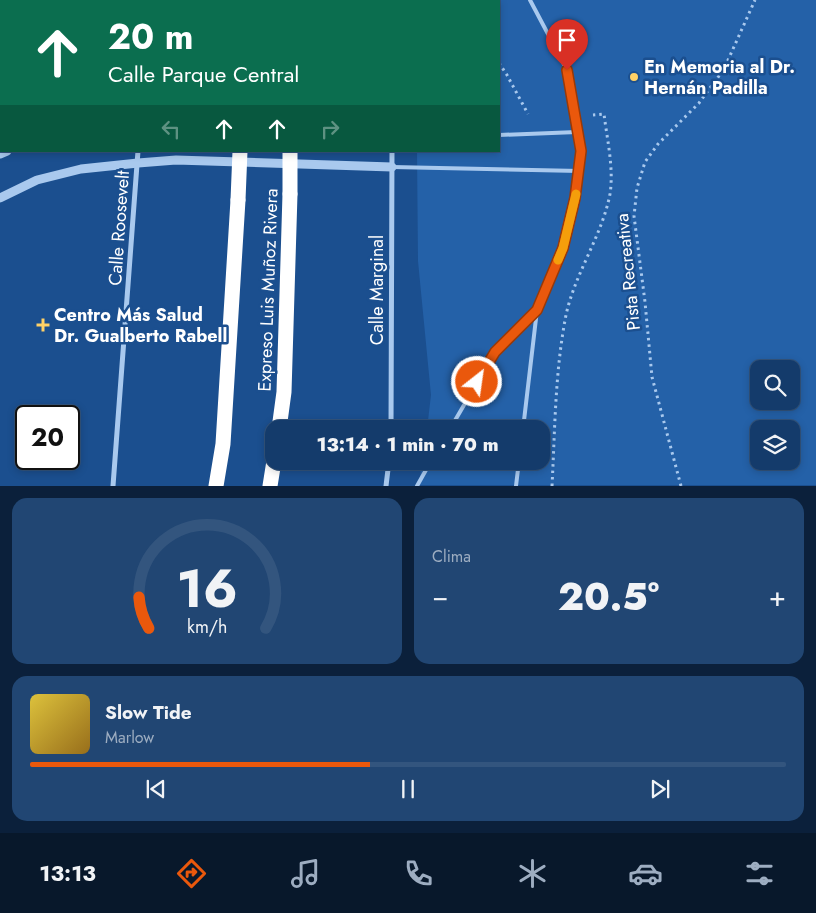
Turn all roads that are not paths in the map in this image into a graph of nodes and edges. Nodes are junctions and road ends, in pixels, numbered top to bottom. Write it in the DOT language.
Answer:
graph roads {
  1 [pos="530,0"];
  2 [pos="577,132"];
  3 [pos="500,135"];
  4 [pos="138,152"];
  5 [pos="240,152"];
  6 [pos="290,152"];
  7 [pos="392,152"];
  8 [pos="138,163"];
  9 [pos="392,167"];
  10 [pos="580,171"];
  11 [pos="0,198"];
  12 [pos="537,310"];
  13 [pos="280,420"];
  14 [pos="391,420"];
  15 [pos="455,420"];
  16 [pos="524,420"];
  17 [pos="273,470"];
  18 [pos="388,470"];
  19 [pos="427,470"];
  20 [pos="518,470"];
  21 [pos="113,486"];
  22 [pos="216,486"];
  23 [pos="270,486"];
  24 [pos="386,486"];
  25 [pos="417,486"];
  26 [pos="516,486"];
  1 -- 2 [label="lane"];
  2 -- 3 [label="lane"];
  2 -- 10 [label="lane"];
  4 -- 8 [label="street, Calle Roosevelt"];
  5 -- 22 [label="highway, Expreso Luis Muñoz Rivera, bridge"];
  6 -- 13 [label="highway, Expreso Luis Muñoz Rivera, bridge"];
  7 -- 9 [label="street, Calle Marginal"];
  8 -- 9 [label="street"];
  8 -- 11 [label="street"];
  8 -- 21 [label="street, Calle Roosevelt"];
  9 -- 10 [label="lane"];
  9 -- 14 [label="street, Calle Marginal"];
  10 -- 12 [label="lane"];
  12 -- 15 [label="lane"];
  12 -- 16 [label="lane"];
  17 -- 23 [label="highway"];
  18 -- 24 [label="street"];
  19 -- 25 [label="lane"];
  20 -- 26 [label="lane"];
}
